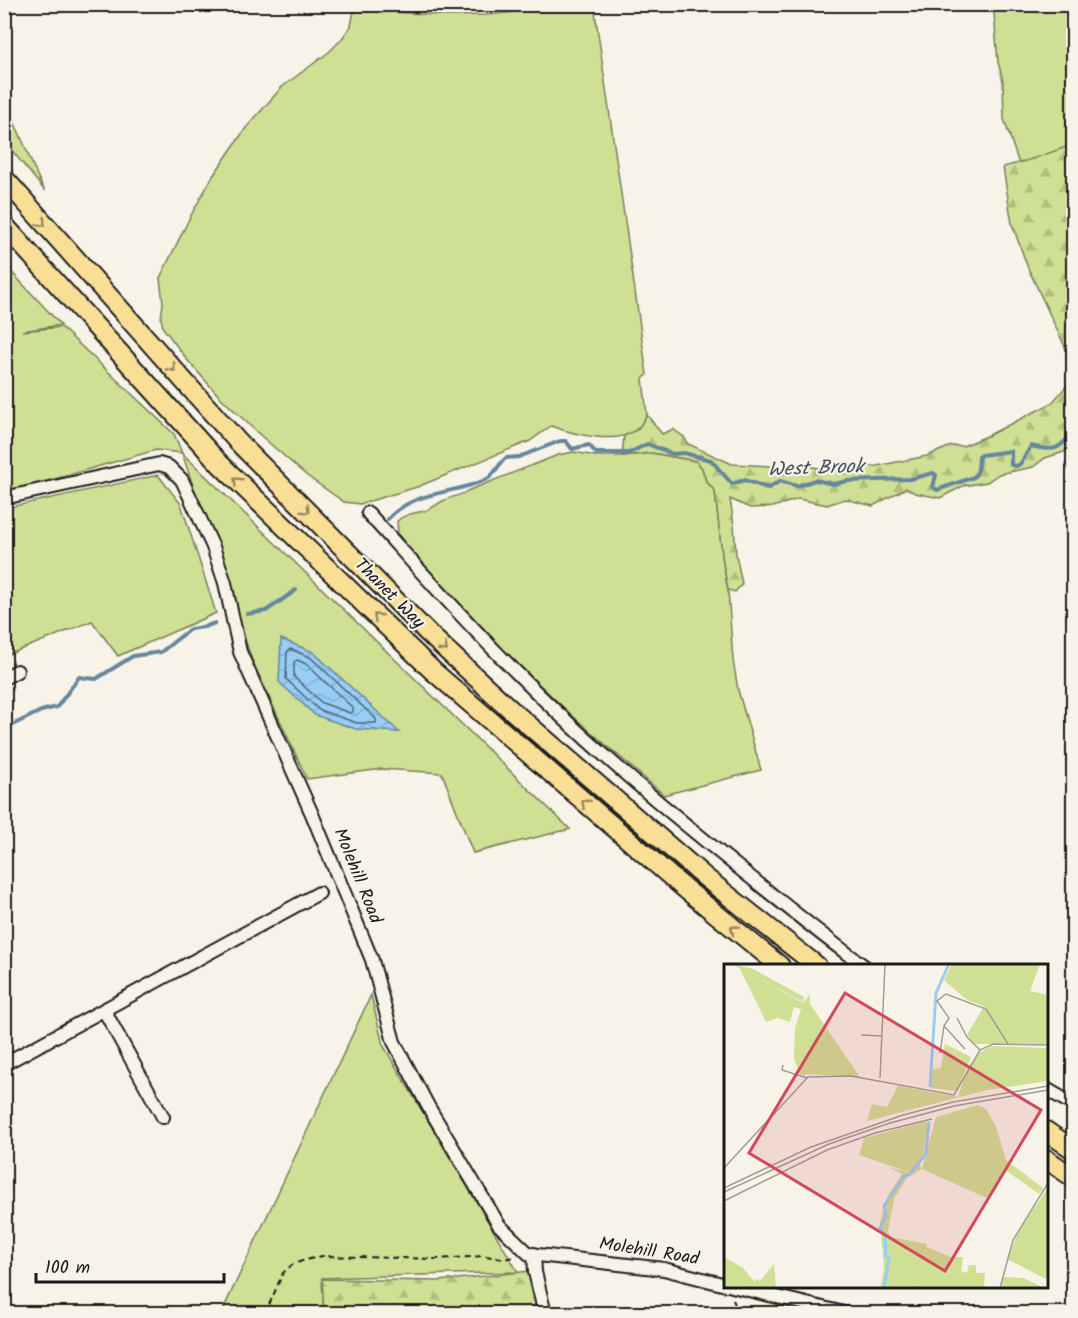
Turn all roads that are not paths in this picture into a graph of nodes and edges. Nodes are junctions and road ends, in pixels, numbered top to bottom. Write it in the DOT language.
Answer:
graph roads {
  1 [pos="4,178"];
  2 [pos="4,225"];
  3 [pos="4,498"];
  4 [pos="368,513"];
  5 [pos="17,671"];
  6 [pos="4,678"];
  7 [pos="319,893"];
  8 [pos="778,964"];
  9 [pos="815,964"];
  10 [pos="861,964"];
  11 [pos="104,1010"];
  12 [pos="4,1064"];
  13 [pos="1048,1090"];
  14 [pos="1074,1105"];
  15 [pos="163,1117"];
  16 [pos="1048,1132"];
  17 [pos="1074,1150"];
  18 [pos="1048,1160"];
  19 [pos="1074,1178"];
  20 [pos="532,1254"];
  21 [pos="724,1284"];
  22 [pos="736,1288"];
  23 [pos="545,1314"];
  24 [pos="848,1314"];
  1 -- 9 [label="highway, Thanet Way, one-way"];
  8 -- 2 [label="highway, Thanet Way, one-way"];
  3 -- 20 [label="street, Molehill Road"];
  4 -- 10 [label="street"];
  5 -- 6 [label="street"];
  7 -- 11 [label="street"];
  11 -- 12 [label="street"];
  11 -- 15 [label="street"];
  13 -- 14 [label="street"];
  16 -- 17 [label="highway"];
  18 -- 19 [label="highway"];
  20 -- 21 [label="street, Molehill Road"];
  20 -- 23 [label="street"];
  22 -- 24 [label="street"];
}
